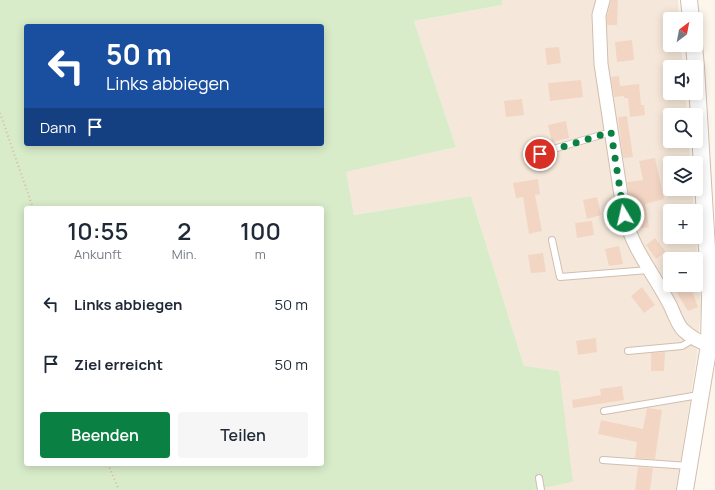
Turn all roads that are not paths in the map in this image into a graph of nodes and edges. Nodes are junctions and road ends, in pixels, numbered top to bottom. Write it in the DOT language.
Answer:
graph roads {
  1 [pos="603,0"];
  2 [pos="689,0"];
  3 [pos="690,12"];
  4 [pos="698,100"];
  5 [pos="611,132"];
  6 [pos="540,154"];
  7 [pos="552,240"];
  8 [pos="650,270"];
  9 [pos="694,339"];
  10 [pos="709,345"];
  11 [pos="628,351"];
  12 [pos="701,395"];
  13 [pos="604,411"];
  14 [pos="603,460"];
  15 [pos="689,466"];
  16 [pos="539,478"];
  17 [pos="541,490"];
  18 [pos="685,490"];
  1 -- 5 [label="street"];
  2 -- 3 [label="street"];
  4 -- 10 [label="street"];
  5 -- 6 [label="lane"];
  5 -- 8 [label="street"];
  7 -- 8 [label="lane"];
  8 -- 9 [label="street"];
  9 -- 10 [label="street"];
  9 -- 11 [label="lane"];
  10 -- 12 [label="street"];
  12 -- 13 [label="lane"];
  12 -- 15 [label="street"];
  14 -- 15 [label="lane"];
  15 -- 18 [label="street"];
  16 -- 17 [label="lane"];
}
